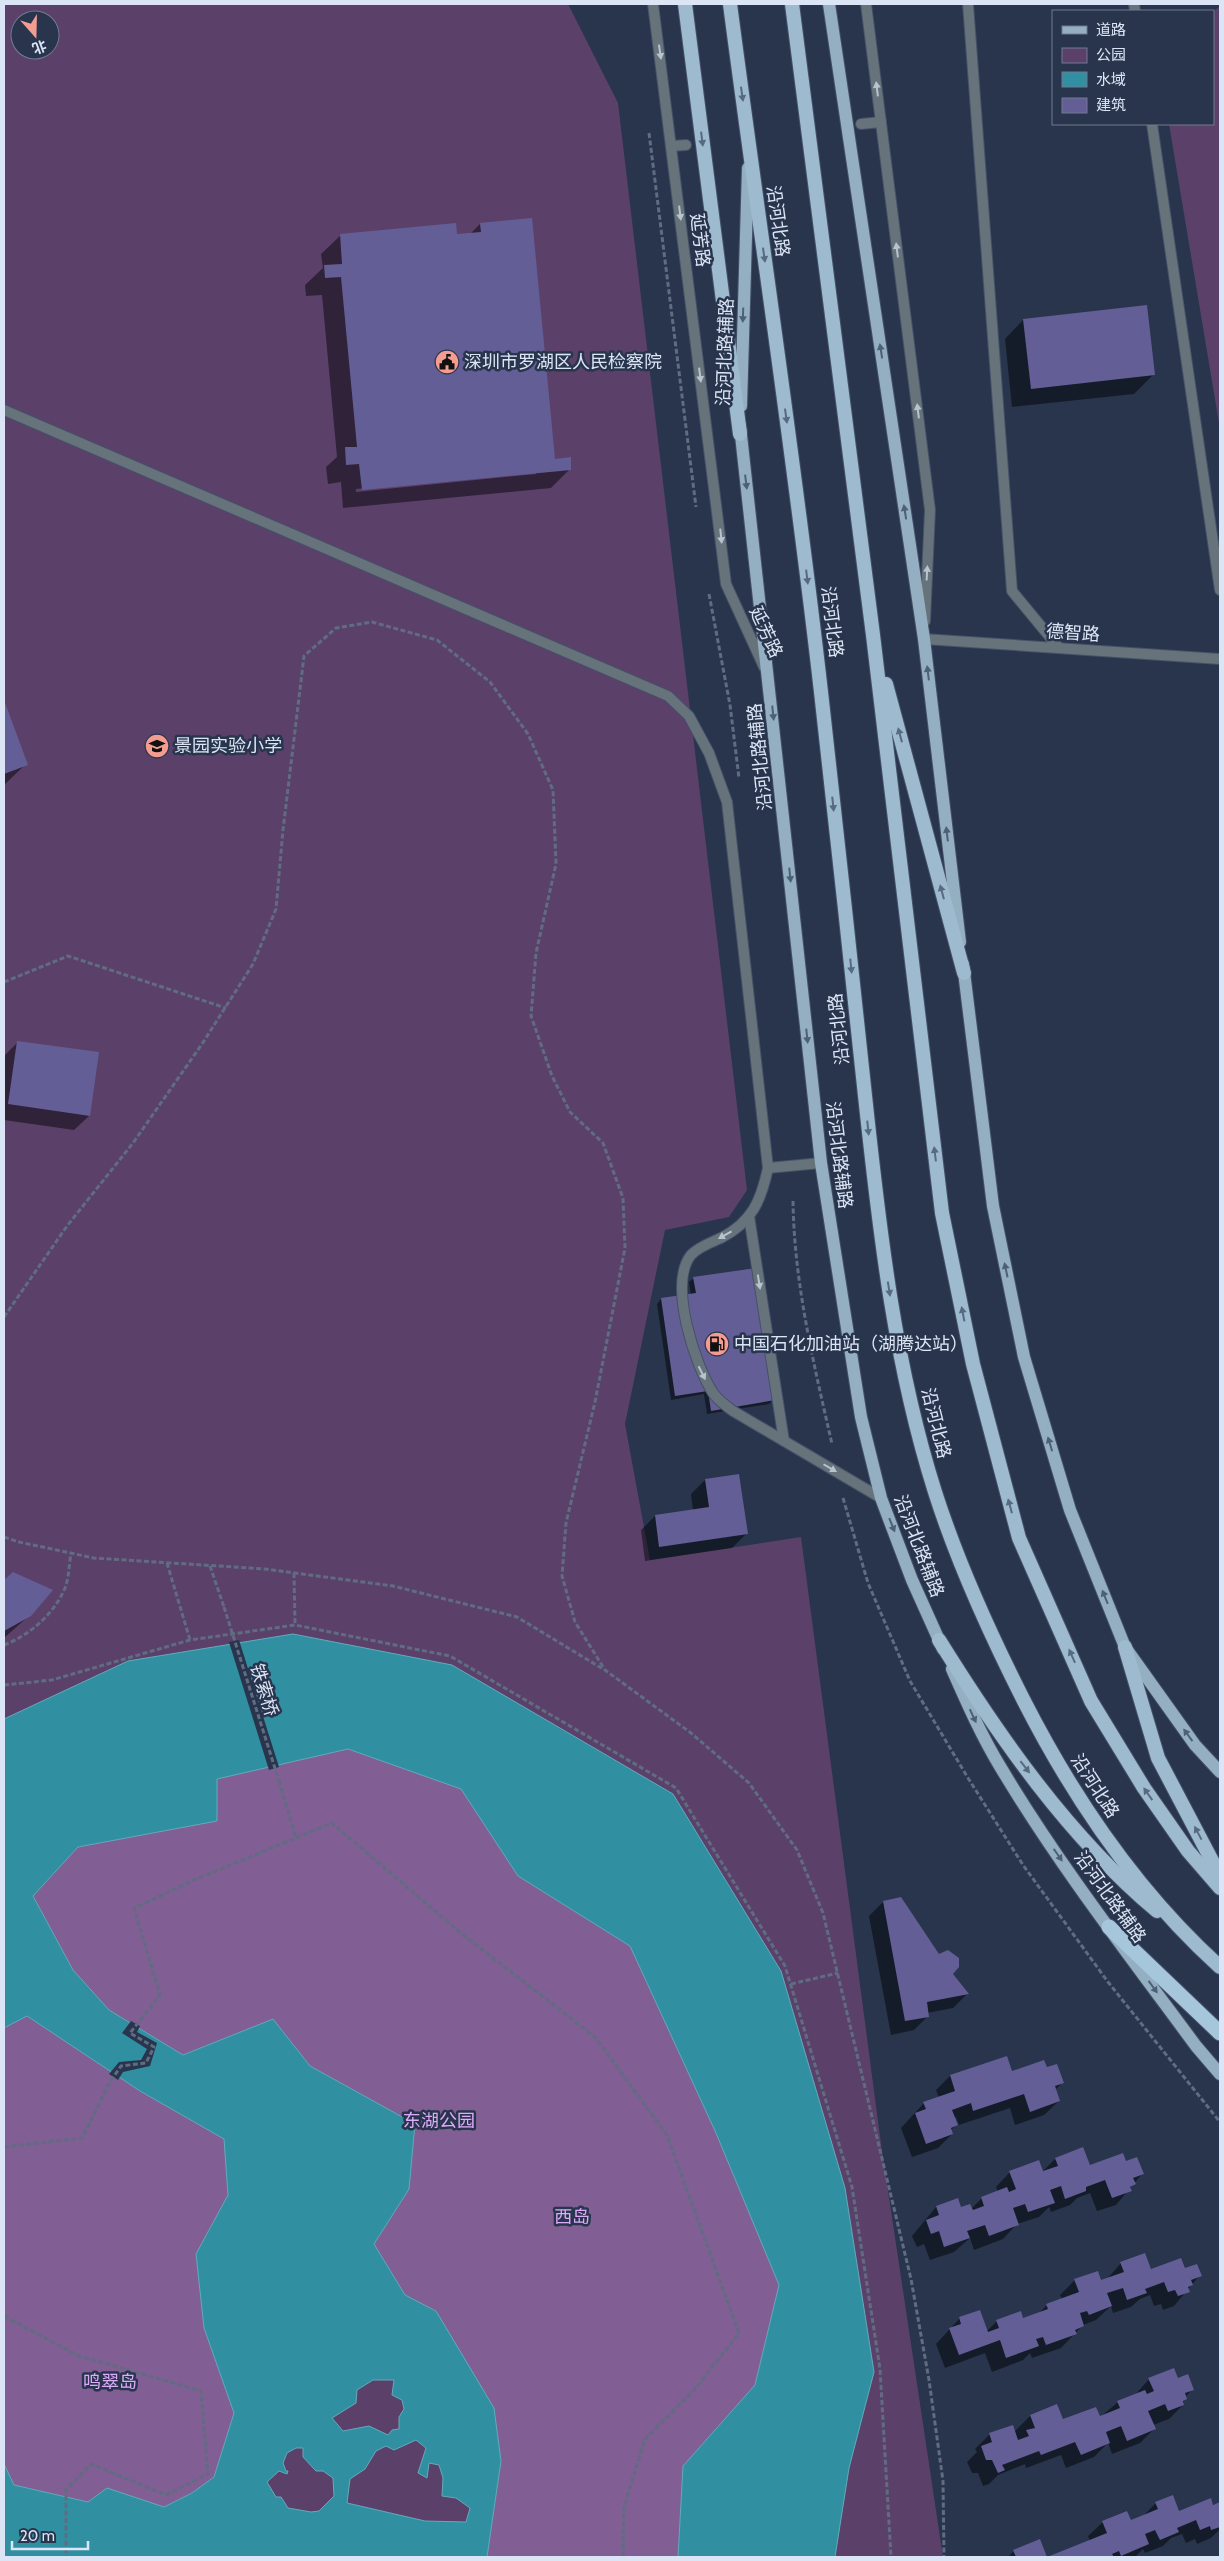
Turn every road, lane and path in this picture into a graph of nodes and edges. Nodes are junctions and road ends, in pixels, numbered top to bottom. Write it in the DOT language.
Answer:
graph roads {
  1 [pos="653,4"];
  2 [pos="684,4"];
  3 [pos="724,4"];
  4 [pos="730,4"];
  5 [pos="792,4"];
  6 [pos="830,4"];
  7 [pos="866,4"];
  8 [pos="968,4"];
  9 [pos="735,45"];
  10 [pos="881,122"];
  11 [pos="861,124"];
  12 [pos="1152,125"];
  13 [pos="748,144"];
  14 [pos="686,145"];
  15 [pos="671,146"];
  16 [pos="4,410"];
  17 [pos="740,434"];
  18 [pos="1220,590"];
  19 [pos="873,635"];
  20 [pos="924,639"];
  21 [pos="1059,648"];
  22 [pos="1220,659"];
  23 [pos="770,679"];
  24 [pos="964,973"];
  25 [pos="4,982"];
  26 [pos="226,1008"];
  27 [pos="821,1164"];
  28 [pos="768,1168"];
  29 [pos="793,1201"];
  30 [pos="749,1216"];
  31 [pos="4,1317"];
  32 [pos="784,1441"];
  33 [pos="832,1444"];
  34 [pos="843,1498"];
  35 [pos="881,1498"];
  36 [pos="4,1537"];
  37 [pos="71,1554"];
  38 [pos="167,1563"];
  39 [pos="210,1566"];
  40 [pos="294,1573"];
  41 [pos="295,1625"];
  42 [pos="190,1640"];
  43 [pos="939,1640"];
  44 [pos="4,1646"];
  45 [pos="1125,1647"];
  46 [pos="605,1670"];
  47 [pos="4,1685"];
  48 [pos="1220,1772"];
  49 [pos="296,1838"];
  50 [pos="1220,1876"];
  51 [pos="1220,1888"];
  52 [pos="1109,1927"];
  53 [pos="1204,1952"];
  54 [pos="1220,1966"];
  55 [pos="838,1973"];
  56 [pos="791,1984"];
  57 [pos="1220,2033"];
  58 [pos="1220,2074"];
  59 [pos="1220,2122"];
  60 [pos="4,2147"];
  61 [pos="4,2316"];
  62 [pos="66,2557"];
  63 [pos="623,2557"];
  64 [pos="891,2557"];
  65 [pos="944,2557"];
  1 -- 15 [label="street, 延芳路, one-way"];
  2 -- 17 [label="highway, one-way"];
  3 -- 9 [label="main road"];
  4 -- 9 [label="highway, 沿河北路"];
  5 -- 19 [label="highway"];
  20 -- 6 [label="main road, one-way"];
  10 -- 7 [label="street, one-way"];
  8 -- 21 [label="street"];
  9 -- 13 [label="highway, 沿河北路, one-way"];
  10 -- 11 [label="street"];
  20 -- 10 [label="street, one-way"];
  12 -- 18 [label="street"];
  13 -- 17 [label="main road, 沿河北路辅路, one-way"];
  13 -- 53 [label="highway, 沿河北路, one-way"];
  14 -- 15 [label="street"];
  15 -- 23 [label="street, 延芳路, one-way"];
  16 -- 28 [label="street"];
  17 -- 23 [label="main road, 沿河北路辅路, one-way"];
  24 -- 19 [label="highway, one-way"];
  51 -- 19 [label="highway, one-way"];
  20 -- 21 [label="street, 德智路"];
  24 -- 20 [label="main road, one-way"];
  21 -- 22 [label="street, 德智路"];
  23 -- 27 [label="main road, 沿河北路辅路, one-way"];
  45 -- 24 [label="main road, one-way"];
  25 -- 26 [label="path"];
  26 -- 31 [label="path"];
  26 -- 46 [label="path"];
  27 -- 28 [label="street"];
  27 -- 35 [label="main road, 沿河北路辅路"];
  28 -- 30 [label="street"];
  29 -- 33 [label="path"];
  30 -- 32 [label="street, one-way"];
  30 -- 32 [label="street, one-way"];
  32 -- 35 [label="street, one-way"];
  34 -- 59 [label="path"];
  35 -- 43 [label="main road, 沿河北路辅路, one-way"];
  36 -- 37 [label="path"];
  37 -- 38 [label="path"];
  37 -- 44 [label="path"];
  38 -- 39 [label="path"];
  38 -- 42 [label="path"];
  39 -- 40 [label="path"];
  39 -- 49 [label="path, 铁索桥, bridge"];
  40 -- 41 [label="path"];
  40 -- 46 [label="path"];
  41 -- 42 [label="path"];
  41 -- 56 [label="path"];
  42 -- 47 [label="path"];
  43 -- 52 [label="main road, 沿河北路辅路, one-way"];
  43 -- 53 [label="highway, one-way"];
  48 -- 45 [label="main road, one-way"];
  50 -- 45 [label="highway, one-way"];
  46 -- 55 [label="path"];
  49 -- 60 [label="path"];
  49 -- 63 [label="path"];
  52 -- 57 [label="highway"];
  52 -- 58 [label="main road, 沿河北路辅路, one-way"];
  53 -- 54 [label="highway, 沿河北路"];
  55 -- 56 [label="path"];
  55 -- 65 [label="path"];
  56 -- 64 [label="path"];
  61 -- 62 [label="path"];
}
